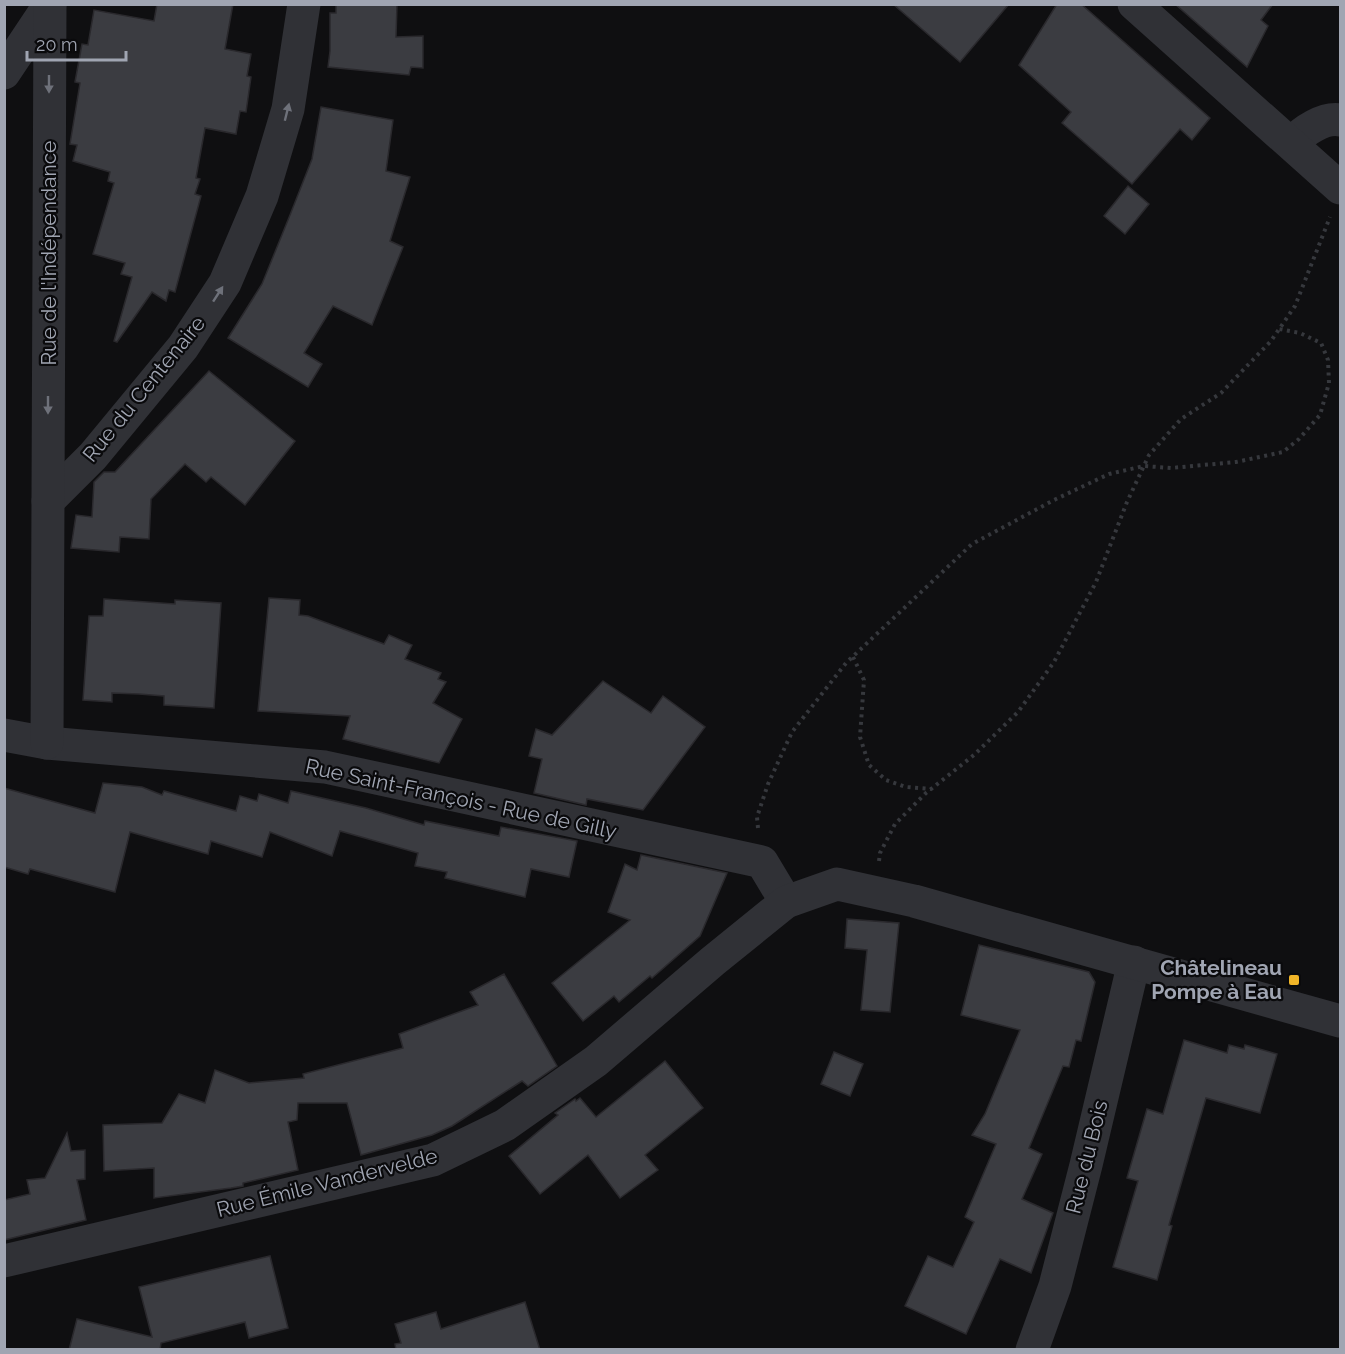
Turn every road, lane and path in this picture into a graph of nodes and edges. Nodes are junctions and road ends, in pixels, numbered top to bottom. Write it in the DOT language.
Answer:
graph roads {
  1 [pos="304,4"];
  2 [pos="1134,4"];
  3 [pos="50,5"];
  4 [pos="4,73"];
  5 [pos="1341,120"];
  6 [pos="1292,143"];
  7 [pos="1337,198"];
  8 [pos="1278,329"];
  9 [pos="1144,466"];
  10 [pos="48,501"];
  11 [pos="853,657"];
  12 [pos="4,735"];
  13 [pos="47,743"];
  14 [pos="932,789"];
  15 [pos="762,862"];
  16 [pos="877,893"];
  17 [pos="786,902"];
  18 [pos="1134,962"];
  19 [pos="1341,1021"];
  20 [pos="4,1261"];
  21 [pos="1032,1350"];
  10 -- 1 [label="street, Rue du Centenaire, one-way"];
  2 -- 6 [label="street"];
  3 -- 4 [label="street"];
  3 -- 10 [label="street, Rue de l'Indépendance, one-way"];
  5 -- 6 [label="street"];
  6 -- 7 [label="street"];
  7 -- 8 [label="path"];
  8 -- 9 [label="path"];
  8 -- 9 [label="path"];
  9 -- 11 [label="path"];
  9 -- 14 [label="path"];
  10 -- 13 [label="street"];
  11 -- 14 [label="path"];
  11 -- 15 [label="path"];
  12 -- 13 [label="street, Rue Saint-François - Rue de Gilly"];
  13 -- 15 [label="street, Rue Saint-François - Rue de Gilly"];
  14 -- 16 [label="path"];
  15 -- 17 [label="street"];
  16 -- 17 [label="street, Rue Émile Vandervelde"];
  16 -- 18 [label="street, Rue Émile Vandervelde"];
  17 -- 20 [label="street, Rue Émile Vandervelde"];
  18 -- 19 [label="street, Rue Émile Vandervelde"];
  18 -- 21 [label="street, Rue du Bois"];
}
